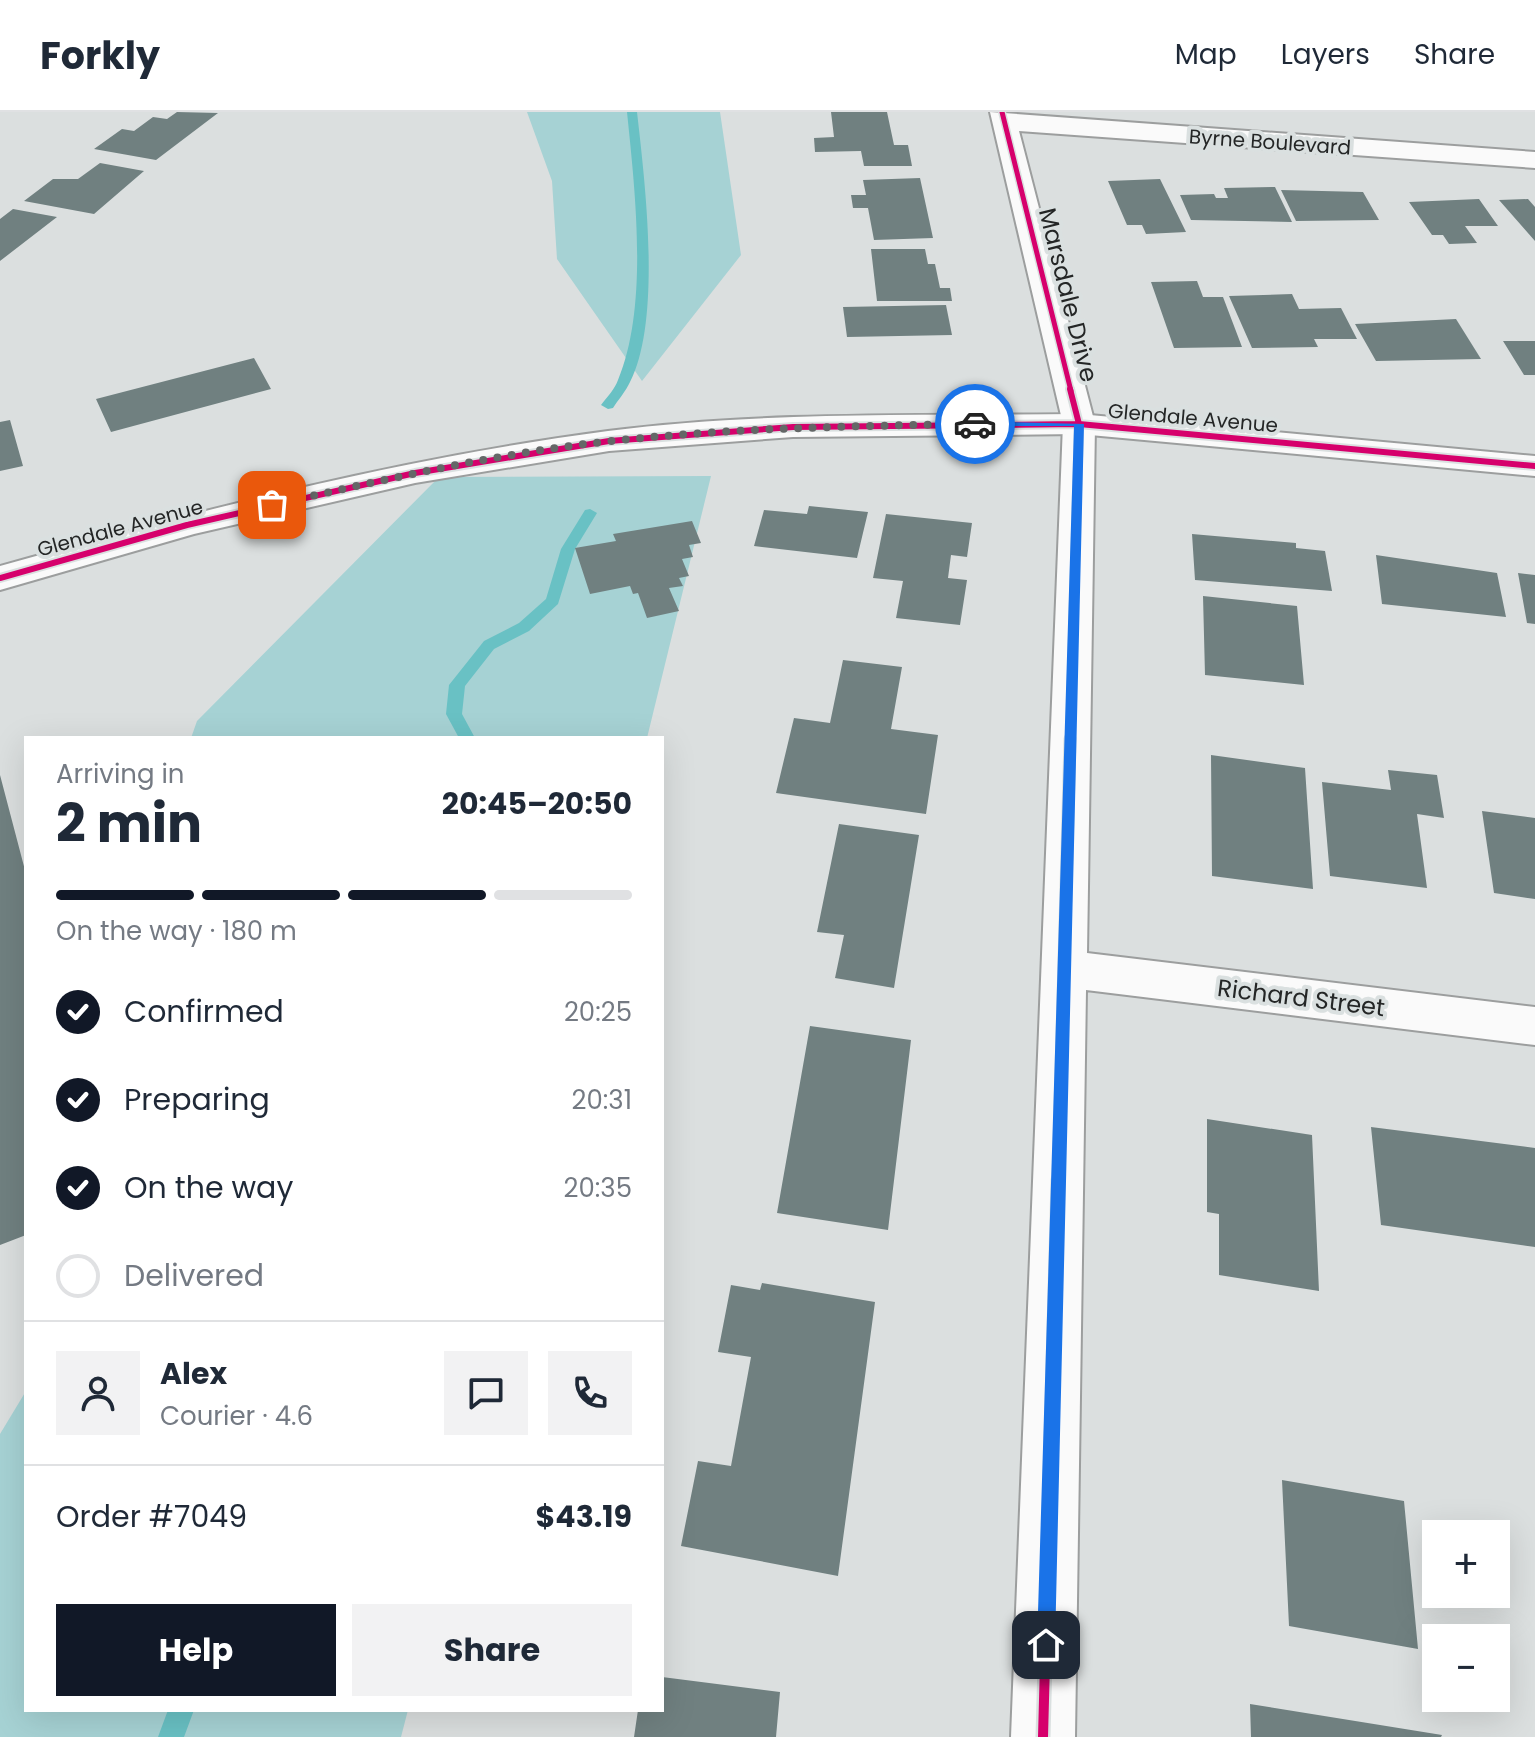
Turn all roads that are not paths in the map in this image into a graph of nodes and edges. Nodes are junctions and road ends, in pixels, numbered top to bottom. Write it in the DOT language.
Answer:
graph roads {
  1 [pos="1004,117"];
  2 [pos="1535,160"];
  3 [pos="1079,424"];
  4 [pos="1535,466"];
  5 [pos="0,578"];
  6 [pos="1066,969"];
  7 [pos="1535,1026"];
  8 [pos="1043,1737"];
  1 -- 2 [label="street, Byrne Boulevard"];
  1 -- 3 [label="street, Marsdale Drive"];
  3 -- 4 [label="street, Glendale Avenue"];
  3 -- 5 [label="street, Glendale Avenue"];
  3 -- 6 [label="street, Marsdale Drive"];
  6 -- 7 [label="street, Richard Street"];
  6 -- 8 [label="street, Marsdale Drive"];
}
